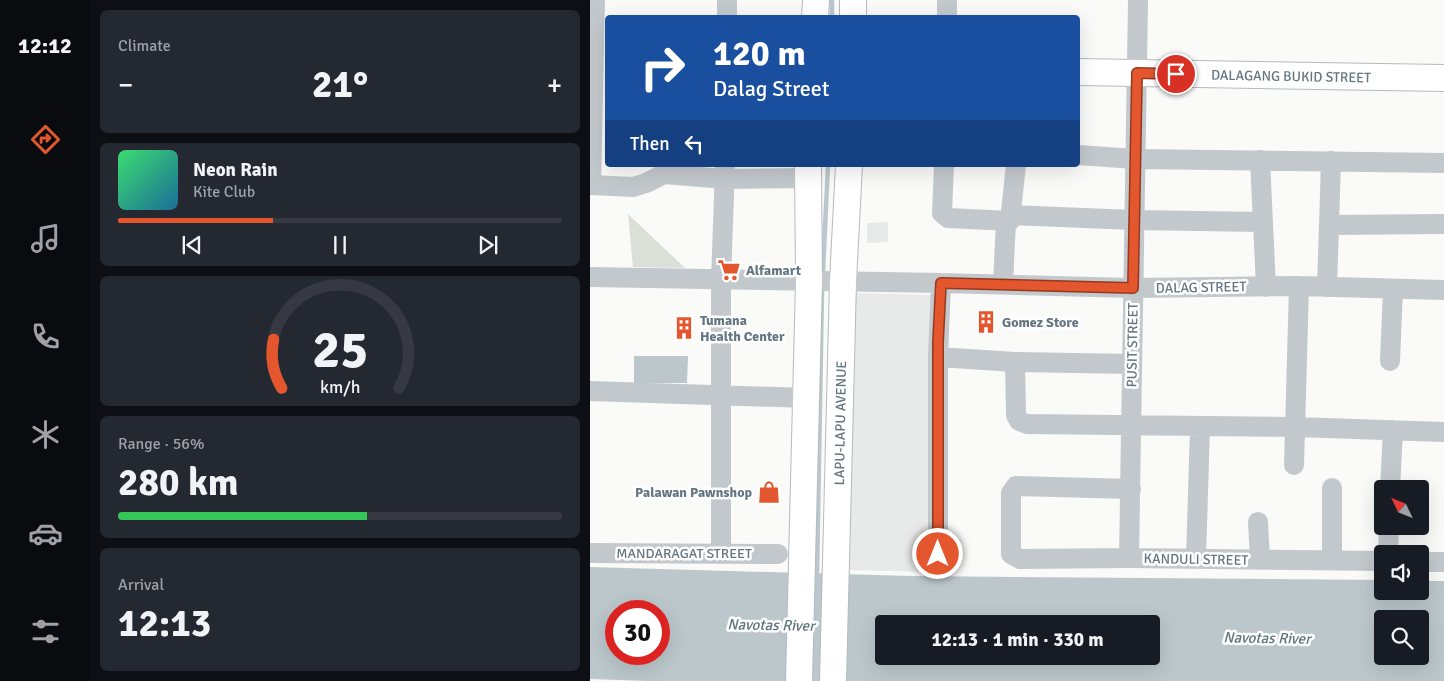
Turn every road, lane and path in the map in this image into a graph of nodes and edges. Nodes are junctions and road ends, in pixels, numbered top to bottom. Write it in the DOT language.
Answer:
graph roads {
  1 [pos="595,0"];
  2 [pos="727,0"];
  3 [pos="816,0"];
  4 [pos="853,0"];
  5 [pos="947,0"];
  6 [pos="1138,0"];
  7 [pos="727,15"];
  8 [pos="815,15"];
  9 [pos="853,15"];
  10 [pos="947,15"];
  11 [pos="1080,72"];
  12 [pos="1137,73"];
  13 [pos="1444,78"];
  14 [pos="1080,155"];
  15 [pos="1135,159"];
  16 [pos="1260,160"];
  17 [pos="1331,161"];
  18 [pos="1444,163"];
  19 [pos="849,167"];
  20 [pos="944,167"];
  21 [pos="1016,167"];
  22 [pos="725,172"];
  23 [pos="807,172"];
  24 [pos="1008,218"];
  25 [pos="1134,220"];
  26 [pos="1262,222"];
  27 [pos="1444,224"];
  28 [pos="1328,225"];
  29 [pos="590,277"];
  30 [pos="721,280"];
  31 [pos="809,281"];
  32 [pos="843,281"];
  33 [pos="941,283"];
  34 [pos="1003,284"];
  35 [pos="1299,286"];
  36 [pos="1266,287"];
  37 [pos="1327,287"];
  38 [pos="1133,288"];
  39 [pos="1393,289"];
  40 [pos="1444,290"];
  41 [pos="938,357"];
  42 [pos="1390,361"];
  43 [pos="1015,362"];
  44 [pos="1132,364"];
  45 [pos="590,392"];
  46 [pos="722,395"];
  47 [pos="806,398"];
  48 [pos="1131,424"];
  49 [pos="1200,426"];
  50 [pos="1296,426"];
  51 [pos="1393,430"];
  52 [pos="1444,432"];
  53 [pos="1294,465"];
  54 [pos="1390,480"];
  55 [pos="1332,488"];
  56 [pos="1131,489"];
  57 [pos="1258,522"];
  58 [pos="590,553"];
  59 [pos="721,553"];
  60 [pos="778,554"];
  61 [pos="938,554"];
  62 [pos="1129,558"];
  63 [pos="1196,559"];
  64 [pos="1260,560"];
  65 [pos="1332,560"];
  66 [pos="1374,561"];
  67 [pos="1429,562"];
  68 [pos="1444,562"];
  69 [pos="799,681"];
  70 [pos="833,681"];
  1 -- 22 [label="street"];
  2 -- 7 [label="street"];
  3 -- 8 [label="main road"];
  4 -- 9 [label="main road"];
  5 -- 10 [label="street"];
  6 -- 12 [label="street, PUSIT STREET"];
  11 -- 12 [label="main road, DALAGANG BUKID STREET"];
  12 -- 13 [label="main road, DALAGANG BUKID STREET"];
  12 -- 15 [label="street, PUSIT STREET"];
  14 -- 15 [label="street"];
  15 -- 16 [label="street"];
  15 -- 25 [label="street, PUSIT STREET"];
  16 -- 17 [label="street"];
  16 -- 26 [label="street"];
  17 -- 18 [label="street"];
  17 -- 28 [label="street"];
  19 -- 32 [label="main road, LAPU-LAPU AVENUE"];
  20 -- 24 [label="street"];
  21 -- 24 [label="street"];
  22 -- 23 [label="street"];
  22 -- 30 [label="street"];
  23 -- 31 [label="main road"];
  24 -- 25 [label="street"];
  24 -- 34 [label="street"];
  25 -- 26 [label="street"];
  25 -- 38 [label="street, PUSIT STREET"];
  26 -- 36 [label="street"];
  27 -- 28 [label="street"];
  28 -- 37 [label="street"];
  29 -- 30 [label="street, DALAG STREET"];
  30 -- 31 [label="street, DALAG STREET"];
  30 -- 46 [label="street"];
  31 -- 32 [label="street, DALAG STREET"];
  31 -- 47 [label="main road"];
  32 -- 33 [label="street, DALAG STREET"];
  32 -- 70 [label="main road, LAPU-LAPU AVENUE"];
  33 -- 34 [label="street, DALAG STREET"];
  33 -- 41 [label="street"];
  34 -- 38 [label="street, DALAG STREET"];
  35 -- 36 [label="street, DALAG STREET"];
  35 -- 37 [label="street, DALAG STREET"];
  35 -- 50 [label="street"];
  36 -- 38 [label="street, DALAG STREET"];
  37 -- 39 [label="street, DALAG STREET"];
  38 -- 44 [label="street, PUSIT STREET"];
  39 -- 40 [label="street, DALAG STREET"];
  39 -- 42 [label="street"];
  41 -- 43 [label="street"];
  41 -- 61 [label="street"];
  43 -- 44 [label="street"];
  43 -- 48 [label="street"];
  44 -- 48 [label="street, PUSIT STREET"];
  45 -- 46 [label="street"];
  46 -- 47 [label="street"];
  46 -- 59 [label="street"];
  47 -- 69 [label="main road"];
  48 -- 49 [label="street"];
  48 -- 56 [label="street, PUSIT STREET"];
  49 -- 50 [label="street"];
  49 -- 63 [label="street"];
  50 -- 51 [label="street"];
  50 -- 53 [label="street"];
  51 -- 52 [label="street"];
  51 -- 54 [label="street"];
  55 -- 65 [label="street"];
  56 -- 62 [label="street, PUSIT STREET"];
  56 -- 62 [label="street, KANDULI STREET"];
  57 -- 64 [label="street"];
  58 -- 59 [label="street, MANDARAGAT STREET"];
  59 -- 60 [label="street, MANDARAGAT STREET"];
  62 -- 63 [label="street, KANDULI STREET"];
  63 -- 64 [label="street, KANDULI STREET"];
  64 -- 65 [label="street, KANDULI STREET"];
  65 -- 66 [label="street, KANDULI STREET"];
  67 -- 68 [label="street"];
}
